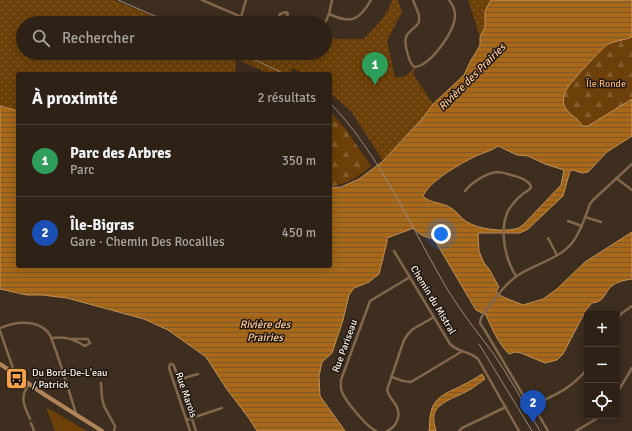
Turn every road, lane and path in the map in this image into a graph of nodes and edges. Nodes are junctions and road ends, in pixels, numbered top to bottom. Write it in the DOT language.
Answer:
graph roads {
  1 [pos="202,0"];
  2 [pos="246,0"];
  3 [pos="332,0"];
  4 [pos="370,0"];
  5 [pos="413,0"];
  6 [pos="449,0"];
  7 [pos="329,14"];
  8 [pos="239,16"];
  9 [pos="241,16"];
  10 [pos="279,16"];
  11 [pos="287,16"];
  12 [pos="632,164"];
  13 [pos="616,178"];
  14 [pos="632,190"];
  15 [pos="465,191"];
  16 [pos="585,217"];
  17 [pos="568,221"];
  18 [pos="601,222"];
  19 [pos="582,226"];
  20 [pos="548,238"];
  21 [pos="394,251"];
  22 [pos="557,255"];
  23 [pos="516,276"];
  24 [pos="410,277"];
  25 [pos="632,306"];
  26 [pos="620,315"];
  27 [pos="434,317"];
  28 [pos="0,329"];
  29 [pos="51,338"];
  30 [pos="72,339"];
  31 [pos="461,352"];
  32 [pos="0,364"];
  33 [pos="632,368"];
  34 [pos="584,373"];
  35 [pos="15,374"];
  36 [pos="198,374"];
  37 [pos="392,376"];
  38 [pos="178,380"];
  39 [pos="173,381"];
  40 [pos="101,383"];
  41 [pos="29,384"];
  42 [pos="620,388"];
  43 [pos="533,405"];
  44 [pos="506,407"];
  45 [pos="222,408"];
  46 [pos="77,416"];
  47 [pos="192,418"];
  48 [pos="30,419"];
  49 [pos="595,419"];
  50 [pos="186,420"];
  51 [pos="32,423"];
  52 [pos="34,431"];
  53 [pos="102,431"];
  54 [pos="114,431"];
  55 [pos="190,431"];
  56 [pos="196,431"];
  57 [pos="376,431"];
  58 [pos="387,431"];
  59 [pos="459,431"];
  60 [pos="520,431"];
  61 [pos="548,431"];
  62 [pos="576,431"];
  1 -- 8 [label="street"];
  2 -- 9 [label="street"];
  3 -- 7 [label="street"];
  4 -- 7 [label="street"];
  5 -- 6 [label="street"];
  10 -- 11 [label="street"];
  12 -- 13 [label="street"];
  13 -- 14 [label="street"];
  13 -- 16 [label="street"];
  15 -- 23 [label="street"];
  16 -- 18 [label="street"];
  16 -- 19 [label="street"];
  17 -- 19 [label="street"];
  19 -- 22 [label="street"];
  20 -- 22 [label="street"];
  21 -- 24 [label="street, Chemin du Mistral"];
  22 -- 23 [label="street"];
  23 -- 43 [label="street"];
  24 -- 27 [label="street, Chemin du Mistral"];
  24 -- 57 [label="street, Rue Pariseau"];
  25 -- 26 [label="street"];
  27 -- 31 [label="street, Chemin du Mistral"];
  27 -- 37 [label="street"];
  28 -- 29 [label="street"];
  28 -- 35 [label="street"];
  29 -- 30 [label="street"];
  29 -- 46 [label="street"];
  30 -- 30 [label="street"];
  31 -- 37 [label="street"];
  31 -- 44 [label="street, Chemin du Mistral"];
  32 -- 35 [label="street"];
  33 -- 42 [label="street"];
  34 -- 43 [label="street"];
  35 -- 41 [label="street"];
  36 -- 38 [label="street"];
  37 -- 58 [label="street"];
  38 -- 39 [label="street"];
  38 -- 39 [label="street, Rue Marois"];
  38 -- 47 [label="street, Rue Marois"];
  39 -- 50 [label="street, Rue Marois"];
  40 -- 54 [label="street"];
  41 -- 46 [label="street"];
  41 -- 48 [label="street"];
  43 -- 61 [label="street"];
  44 -- 59 [label="street"];
  44 -- 60 [label="street, Chemin du Mistral"];
  45 -- 47 [label="street"];
  46 -- 53 [label="street"];
  47 -- 50 [label="street"];
  47 -- 56 [label="street, Rue Marois"];
  49 -- 62 [label="street"];
  50 -- 55 [label="street, Rue Marois"];
  51 -- 52 [label="street"];
}
